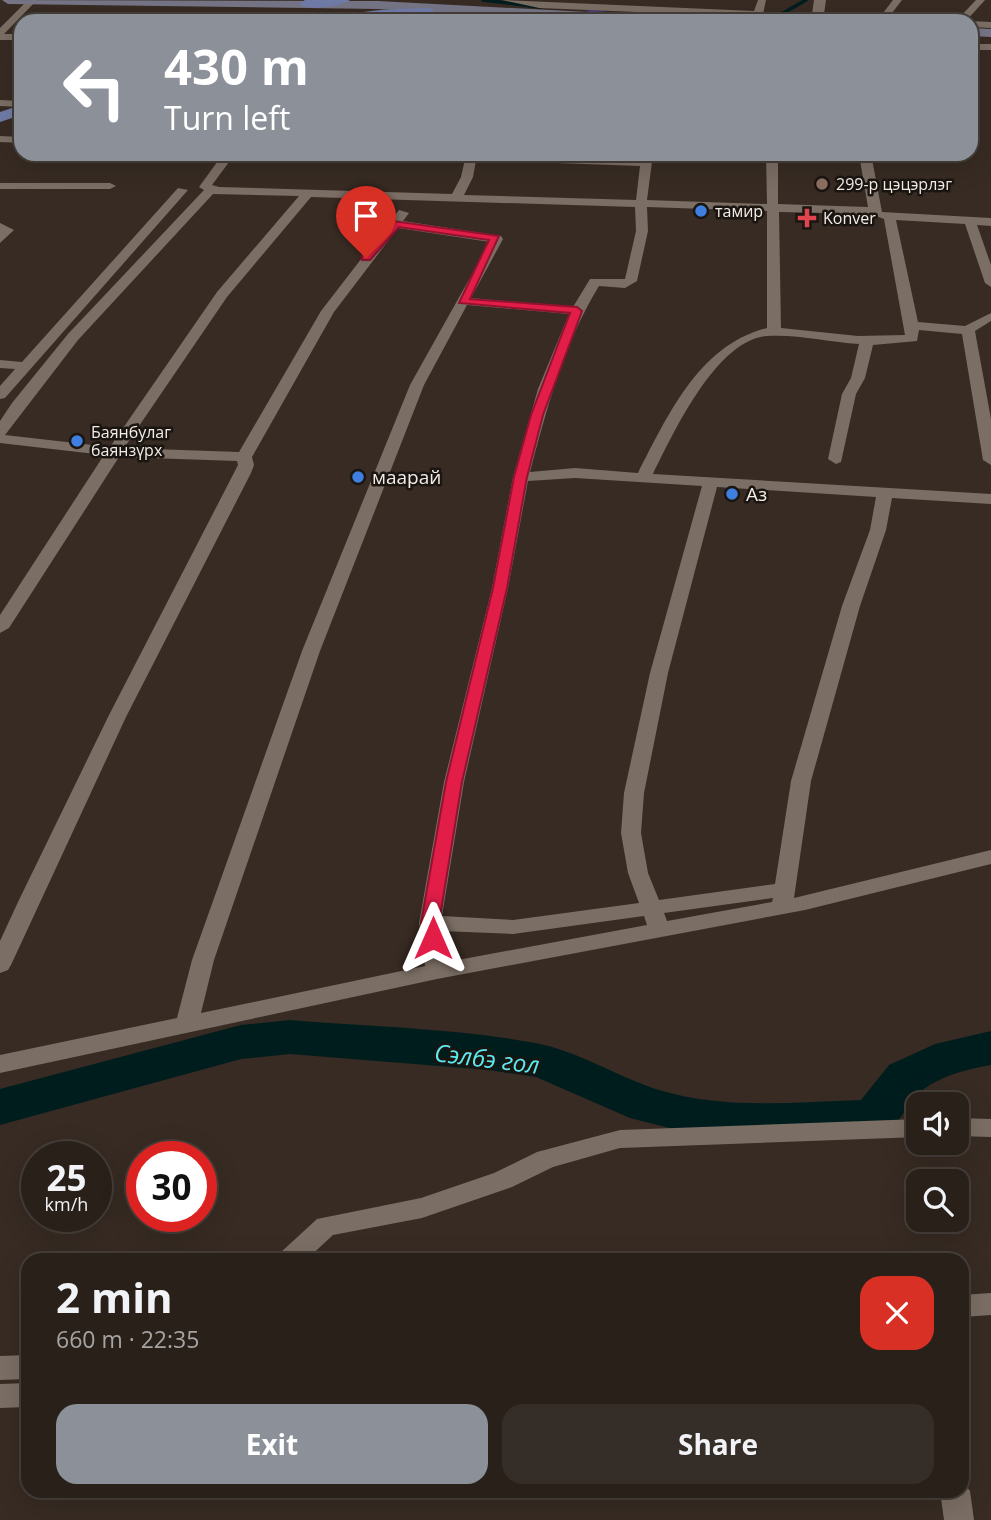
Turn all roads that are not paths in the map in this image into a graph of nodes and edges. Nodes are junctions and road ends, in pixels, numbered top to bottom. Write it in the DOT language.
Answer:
graph roads {
  1 [pos="8,0"];
  2 [pos="396,0"];
  3 [pos="491,0"];
  4 [pos="898,0"];
  5 [pos="981,0"];
  6 [pos="33,1"];
  7 [pos="93,1"];
  8 [pos="149,1"];
  9 [pos="505,1"];
  10 [pos="540,2"];
  11 [pos="365,4"];
  12 [pos="299,6"];
  13 [pos="422,9"];
  14 [pos="618,10"];
  15 [pos="20,14"];
  16 [pos="307,14"];
  17 [pos="337,14"];
  18 [pos="349,14"];
  19 [pos="384,14"];
  20 [pos="479,14"];
  21 [pos="642,14"];
  22 [pos="730,14"];
  23 [pos="886,14"];
  24 [pos="968,14"];
  25 [pos="14,21"];
  26 [pos="0,35"];
  27 [pos="224,161"];
  28 [pos="471,161"];
  29 [pos="646,161"];
  30 [pos="772,161"];
  31 [pos="866,161"];
  32 [pos="0,186"];
  33 [pos="110,186"];
  34 [pos="215,189"];
  35 [pos="181,190"];
  36 [pos="308,193"];
  37 [pos="413,198"];
  38 [pos="455,200"];
  39 [pos="641,203"];
  40 [pos="773,209"];
  41 [pos="874,211"];
  42 [pos="160,215"];
  43 [pos="186,216"];
  44 [pos="890,218"];
  45 [pos="970,221"];
  46 [pos="991,222"];
  47 [pos="396,223"];
  48 [pos="0,227"];
  49 [pos="0,239"];
  50 [pos="991,283"];
  51 [pos="463,301"];
  52 [pos="577,311"];
  53 [pos="991,317"];
  54 [pos="912,326"];
  55 [pos="968,330"];
  56 [pos="775,333"];
  57 [pos="867,341"];
  58 [pos="0,364"];
  59 [pos="24,366"];
  60 [pos="0,395"];
  61 [pos="0,432"];
  62 [pos="0,439"];
  63 [pos="115,452"];
  64 [pos="244,457"];
  65 [pos="836,459"];
  66 [pos="991,460"];
  67 [pos="521,477"];
  68 [pos="643,478"];
  69 [pos="710,484"];
  70 [pos="885,492"];
  71 [pos="991,499"];
  72 [pos="0,628"];
  73 [pos="991,857"];
  74 [pos="783,899"];
  75 [pos="651,906"];
  76 [pos="430,923"];
  77 [pos="659,929"];
  78 [pos="0,965"];
  79 [pos="437,971"];
  80 [pos="187,1024"];
  81 [pos="0,1064"];
  82 [pos="969,1127"];
  83 [pos="906,1128"];
  84 [pos="991,1128"];
  85 [pos="297,1253"];
  86 [pos="991,1304"];
  87 [pos="969,1306"];
  88 [pos="21,1367"];
  89 [pos="0,1368"];
  90 [pos="21,1395"];
  91 [pos="0,1396"];
  92 [pos="956,1498"];
  93 [pos="959,1520"];
  1 -- 6 [label="main road"];
  2 -- 13 [label="main road"];
  3 -- 9 [label="street"];
  4 -- 23 [label="street"];
  5 -- 24 [label="street"];
  6 -- 7 [label="main road"];
  6 -- 15 [label="street"];
  7 -- 8 [label="main road"];
  8 -- 12 [label="main road"];
  9 -- 10 [label="street"];
  10 -- 14 [label="street"];
  11 -- 12 [label="main road"];
  11 -- 13 [label="main road"];
  11 -- 17 [label="main road"];
  11 -- 18 [label="main road"];
  12 -- 16 [label="main road"];
  13 -- 14 [label="main road"];
  13 -- 19 [label="main road"];
  13 -- 20 [label="main road"];
  14 -- 21 [label="main road"];
  14 -- 22 [label="street"];
  25 -- 26 [label="street"];
  27 -- 34 [label="street"];
  28 -- 38 [label="street"];
  29 -- 39 [label="street"];
  30 -- 40 [label="street"];
  31 -- 41 [label="street"];
  32 -- 33 [label="street"];
  34 -- 36 [label="street"];
  34 -- 43 [label="street"];
  35 -- 42 [label="street"];
  36 -- 37 [label="street"];
  36 -- 63 [label="street"];
  37 -- 38 [label="street"];
  37 -- 47 [label="street"];
  38 -- 39 [label="street"];
  39 -- 40 [label="street"];
  39 -- 52 [label="street"];
  40 -- 41 [label="street"];
  40 -- 56 [label="street"];
  41 -- 44 [label="street"];
  42 -- 43 [label="street"];
  42 -- 59 [label="street"];
  43 -- 61 [label="street"];
  44 -- 45 [label="street"];
  44 -- 54 [label="street"];
  45 -- 46 [label="street"];
  45 -- 50 [label="street"];
  47 -- 51 [label="street"];
  47 -- 64 [label="street"];
  48 -- 49 [label="street"];
  51 -- 52 [label="street"];
  51 -- 80 [label="street"];
  52 -- 67 [label="street"];
  53 -- 55 [label="street"];
  54 -- 55 [label="street"];
  54 -- 57 [label="street"];
  55 -- 66 [label="street"];
  56 -- 57 [label="street"];
  56 -- 68 [label="street"];
  57 -- 65 [label="street"];
  58 -- 59 [label="street"];
  59 -- 60 [label="street"];
  62 -- 63 [label="street"];
  63 -- 64 [label="street"];
  63 -- 72 [label="street"];
  64 -- 78 [label="street"];
  67 -- 68 [label="street"];
  67 -- 76 [label="street"];
  68 -- 69 [label="street"];
  69 -- 70 [label="street"];
  69 -- 75 [label="street"];
  70 -- 71 [label="street"];
  70 -- 74 [label="street"];
  73 -- 74 [label="street"];
  74 -- 75 [label="street"];
  74 -- 77 [label="street"];
  75 -- 76 [label="street"];
  75 -- 77 [label="street"];
  76 -- 79 [label="street"];
  77 -- 79 [label="street"];
  79 -- 80 [label="street"];
  80 -- 81 [label="street"];
  82 -- 84 [label="street"];
  83 -- 85 [label="street"];
  86 -- 87 [label="street"];
  88 -- 89 [label="street"];
  90 -- 91 [label="street"];
  92 -- 93 [label="street"];
}
